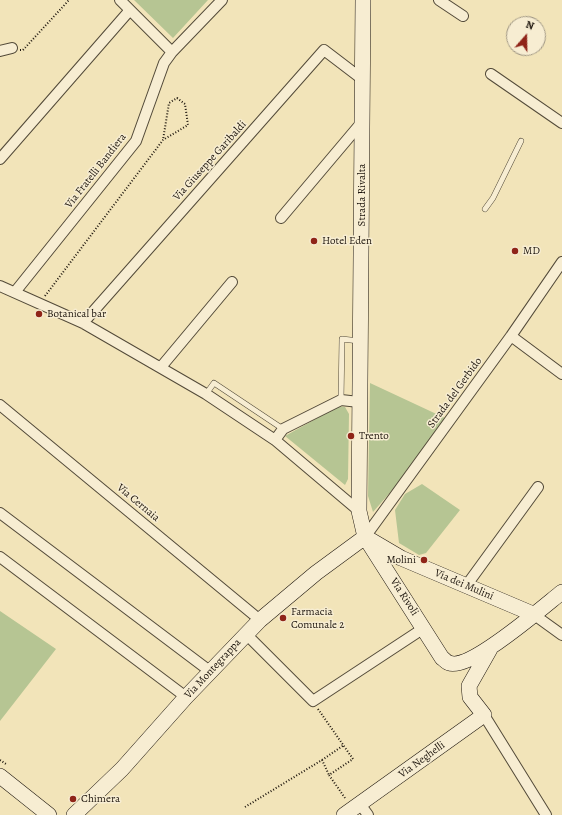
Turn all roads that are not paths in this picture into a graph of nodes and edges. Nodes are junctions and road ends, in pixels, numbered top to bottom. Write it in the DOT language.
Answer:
graph roads {
  1 [pos="120,0"];
  2 [pos="222,0"];
  3 [pos="363,0"];
  4 [pos="439,0"];
  5 [pos="130,10"];
  6 [pos="462,16"];
  7 [pos="12,48"];
  8 [pos="0,51"];
  9 [pos="172,52"];
  10 [pos="491,74"];
  11 [pos="362,79"];
  12 [pos="362,122"];
  13 [pos="562,123"];
  14 [pos="521,141"];
  15 [pos="0,159"];
  16 [pos="485,209"];
  17 [pos="281,218"];
  18 [pos="562,262"];
  19 [pos="232,282"];
  20 [pos="0,286"];
  21 [pos="15,292"];
  22 [pos="83,323"];
  23 [pos="511,336"];
  24 [pos="360,341"];
  25 [pos="161,367"];
  26 [pos="562,374"];
  27 [pos="206,394"];
  28 [pos="341,400"];
  29 [pos="359,402"];
  30 [pos="0,405"];
  31 [pos="283,429"];
  32 [pos="275,440"];
  33 [pos="538,486"];
  34 [pos="359,511"];
  35 [pos="0,513"];
  36 [pos="365,537"];
  37 [pos="0,557"];
  38 [pos="466,586"];
  39 [pos="562,592"];
  40 [pos="533,614"];
  41 [pos="260,620"];
  42 [pos="424,628"];
  43 [pos="246,634"];
  44 [pos="562,635"];
  45 [pos="490,649"];
  46 [pos="211,672"];
  47 [pos="186,697"];
  48 [pos="484,715"];
  49 [pos="0,776"];
  50 [pos="356,811"];
  51 [pos="49,815"];
  52 [pos="74,815"];
  53 [pos="546,815"];
  1 -- 5 [label="street"];
  2 -- 9 [label="street, Via Fratelli Bandiera"];
  3 -- 11 [label="street, Strada Rivalta"];
  4 -- 6 [label="street"];
  5 -- 9 [label="street"];
  5 -- 15 [label="street"];
  7 -- 8 [label="street"];
  9 -- 21 [label="street, Via Fratelli Bandiera"];
  10 -- 13 [label="street"];
  11 -- 12 [label="street, Strada Rivalta"];
  11 -- 22 [label="street, Via Giuseppe Garibaldi"];
  12 -- 17 [label="street"];
  12 -- 24 [label="street, Strada Rivalta"];
  14 -- 16 [label="lane"];
  18 -- 23 [label="street, Strada del Gerbido"];
  19 -- 25 [label="street"];
  20 -- 21 [label="street"];
  21 -- 22 [label="street"];
  22 -- 25 [label="street"];
  23 -- 26 [label="street"];
  23 -- 36 [label="street, Strada del Gerbido"];
  24 -- 28 [label="lane"];
  24 -- 29 [label="street, Strada Rivalta"];
  25 -- 27 [label="street"];
  27 -- 31 [label="lane"];
  27 -- 32 [label="street"];
  28 -- 29 [label="street"];
  28 -- 31 [label="street"];
  29 -- 34 [label="street, Strada Rivalta"];
  30 -- 41 [label="street, Via Cernaia"];
  31 -- 32 [label="street"];
  32 -- 34 [label="street"];
  33 -- 38 [label="street"];
  34 -- 36 [label="street, Strada Rivalta"];
  35 -- 46 [label="street"];
  36 -- 38 [label="street, Via dei Mulini"];
  36 -- 41 [label="street, Via Montegrappa"];
  36 -- 42 [label="street, Via Rivoli"];
  37 -- 47 [label="street"];
  38 -- 40 [label="street, Via dei Mulini"];
  39 -- 40 [label="street"];
  40 -- 44 [label="street, Via dei Mulini"];
  40 -- 45 [label="street"];
  41 -- 43 [label="street, Via Montegrappa"];
  42 -- 43 [label="street"];
  42 -- 45 [label="street, Via Rivoli"];
  43 -- 46 [label="street, Via Montegrappa"];
  45 -- 48 [label="street"];
  46 -- 47 [label="street, Via Montegrappa"];
  47 -- 52 [label="street, Via Montegrappa"];
  48 -- 50 [label="street, Via Neghelli"];
  48 -- 53 [label="street"];
  49 -- 51 [label="street"];
}
